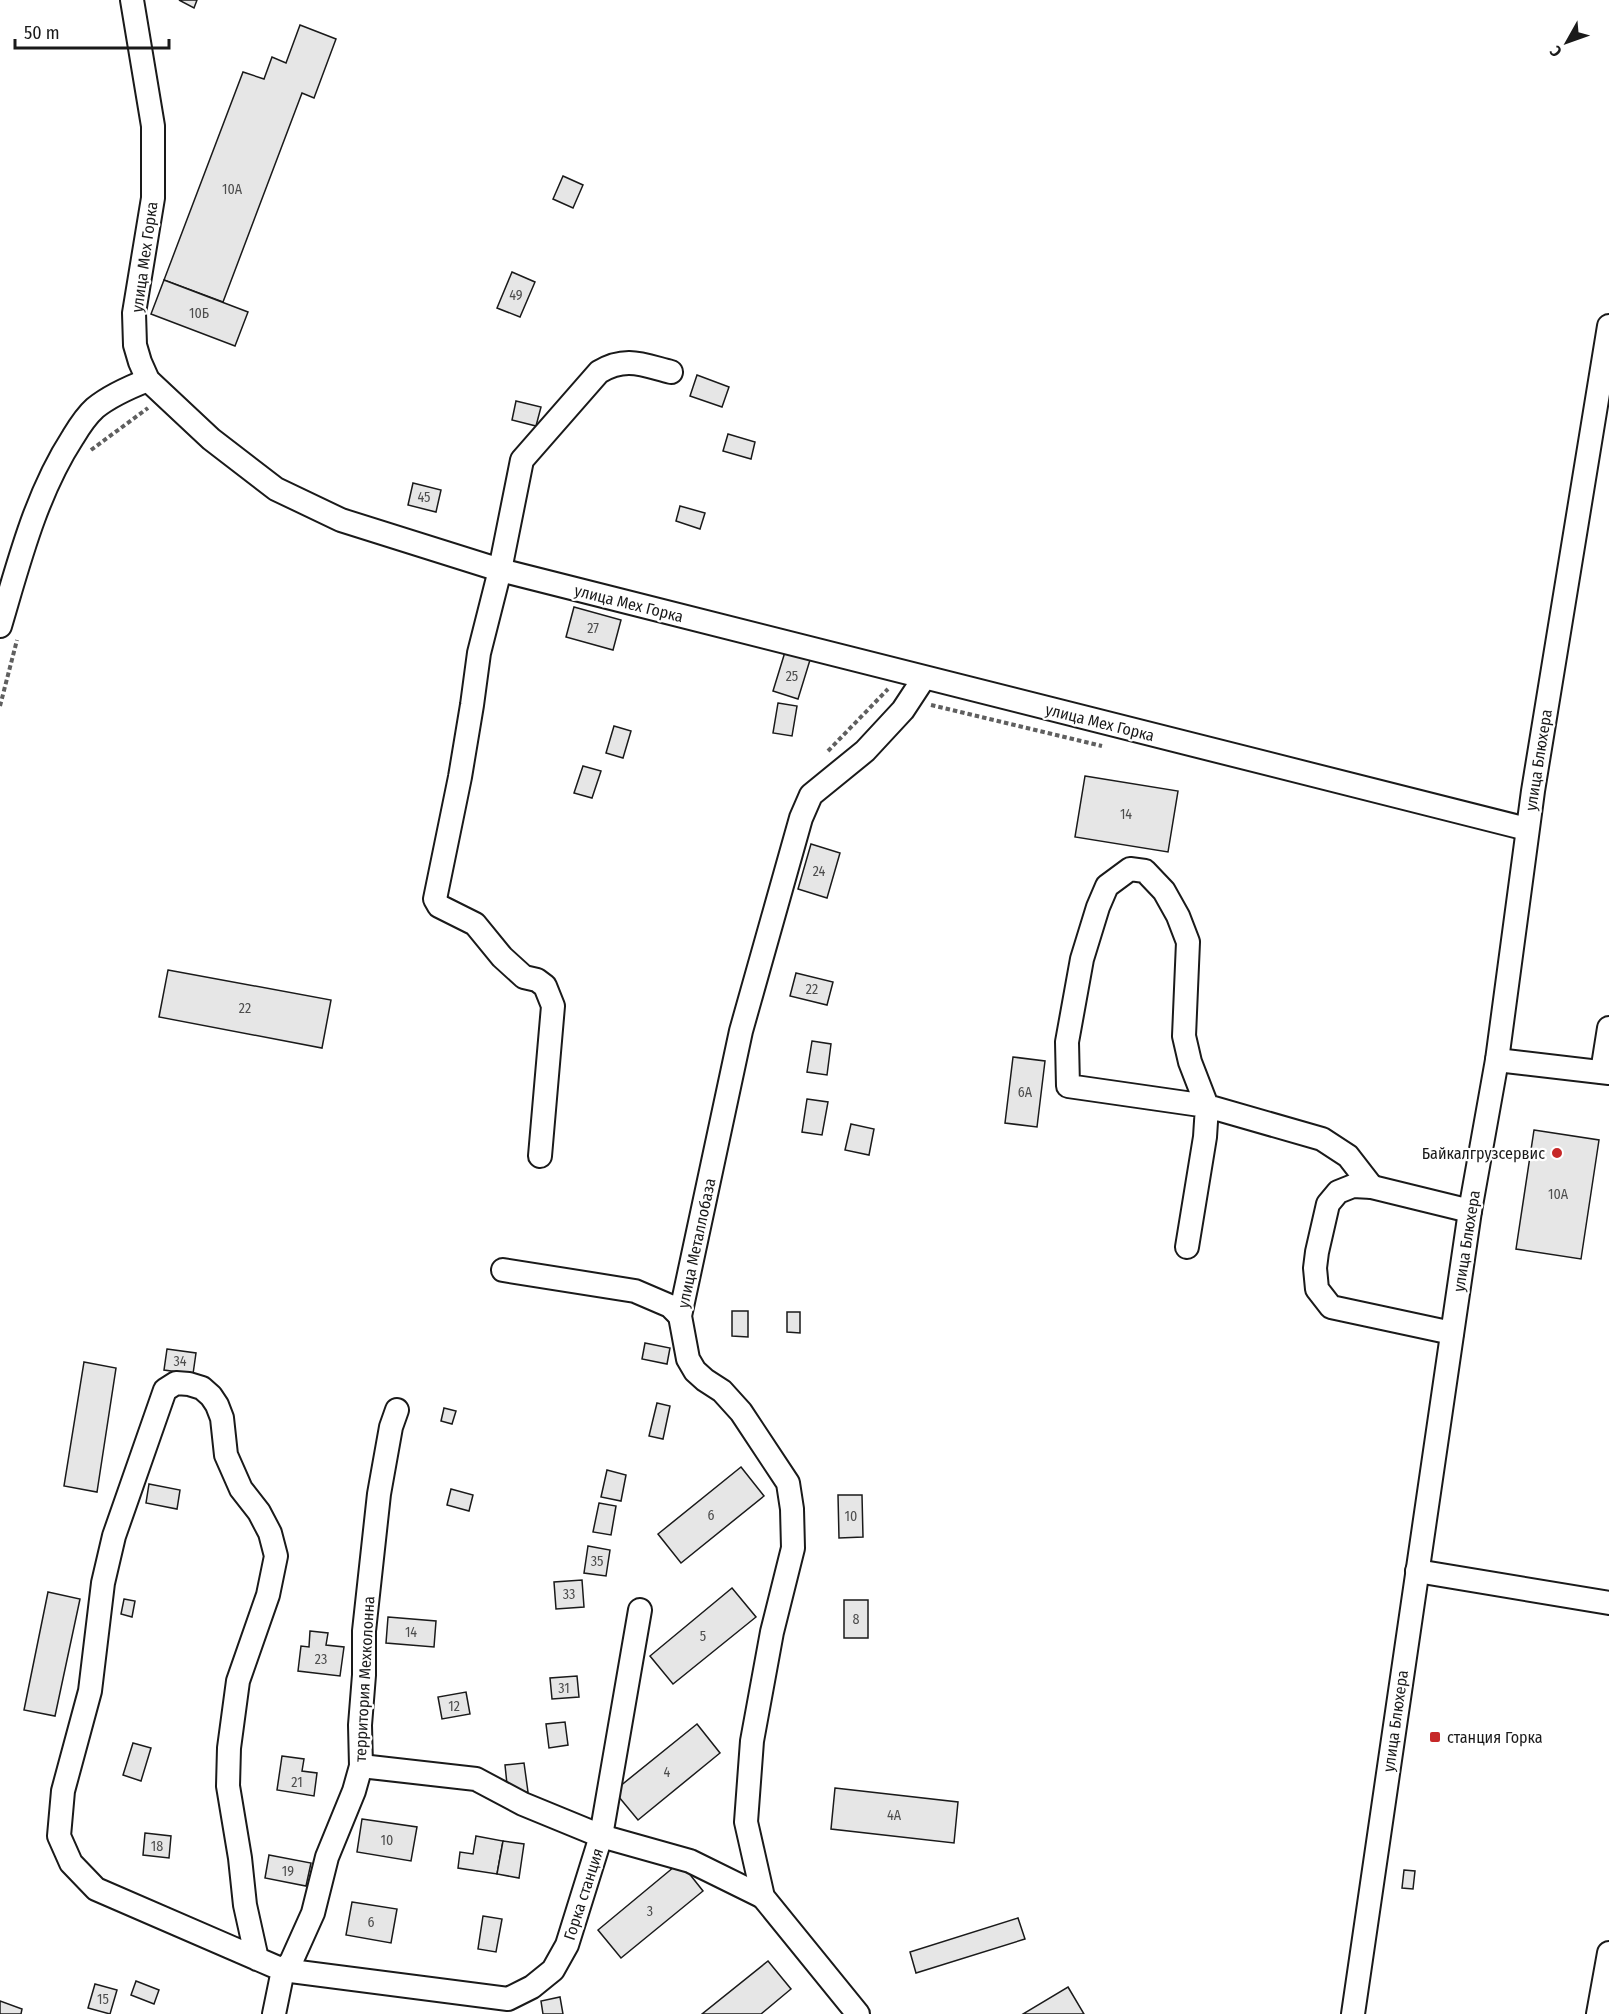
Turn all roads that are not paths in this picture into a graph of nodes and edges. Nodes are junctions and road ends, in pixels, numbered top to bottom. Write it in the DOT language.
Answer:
graph roads {
  1 [pos="132,0"];
  2 [pos="1609,326"];
  3 [pos="671,372"];
  4 [pos="142,382"];
  5 [pos="500,570"];
  6 [pos="10,629"];
  7 [pos="919,686"];
  8 [pos="1527,829"];
  9 [pos="1609,1028"];
  10 [pos="1497,1060"];
  11 [pos="1606,1073"];
  12 [pos="1207,1106"];
  13 [pos="540,1156"];
  14 [pos="1372,1187"];
  15 [pos="1470,1211"];
  16 [pos="1187,1247"];
  17 [pos="503,1270"];
  18 [pos="680,1316"];
  19 [pos="1452,1333"];
  20 [pos="397,1410"];
  21 [pos="1417,1571"];
  22 [pos="1609,1603"];
  23 [pos="640,1610"];
  24 [pos="361,1766"];
  25 [pos="602,1836"];
  26 [pos="763,1897"];
  27 [pos="1609,1953"];
  28 [pos="257,1959"];
  29 [pos="283,1970"];
  30 [pos="504,2006"];
  31 [pos="850,2012"];
  32 [pos="274,2014"];
  33 [pos="1353,2014"];
  34 [pos="1598,2014"];
  1 -- 4 [label="street, улица Мех Горка"];
  2 -- 8 [label="street, улица Блюхера"];
  3 -- 5 [label="street"];
  4 -- 5 [label="street, улица Мех Горка"];
  4 -- 6 [label="street"];
  5 -- 7 [label="street, улица Мех Горка"];
  5 -- 13 [label="street"];
  7 -- 8 [label="street, улица Мех Горка"];
  7 -- 18 [label="street, улица Металлобаза"];
  8 -- 10 [label="street, улица Блюхера"];
  9 -- 11 [label="street"];
  10 -- 11 [label="street"];
  10 -- 15 [label="street, улица Блюхера"];
  12 -- 12 [label="street"];
  12 -- 14 [label="street"];
  12 -- 16 [label="street"];
  14 -- 15 [label="street"];
  14 -- 19 [label="street"];
  15 -- 19 [label="street, улица Блюхера"];
  17 -- 18 [label="street"];
  18 -- 26 [label="street, улица Металлобаза"];
  19 -- 21 [label="street, улица Блюхера"];
  20 -- 24 [label="street, территория Мехколонна"];
  21 -- 22 [label="street"];
  21 -- 33 [label="street, улица Блюхера"];
  23 -- 25 [label="street, Горка станция"];
  24 -- 25 [label="street"];
  24 -- 29 [label="street, территория Мехколонна"];
  25 -- 26 [label="street"];
  25 -- 30 [label="street, Горка станция"];
  26 -- 31 [label="street, улица Металлобаза"];
  27 -- 34 [label="street"];
  28 -- 28 [label="street, Горка станция"];
  28 -- 29 [label="street, Горка станция"];
  29 -- 30 [label="street, Горка станция"];
  29 -- 32 [label="street"];
}
